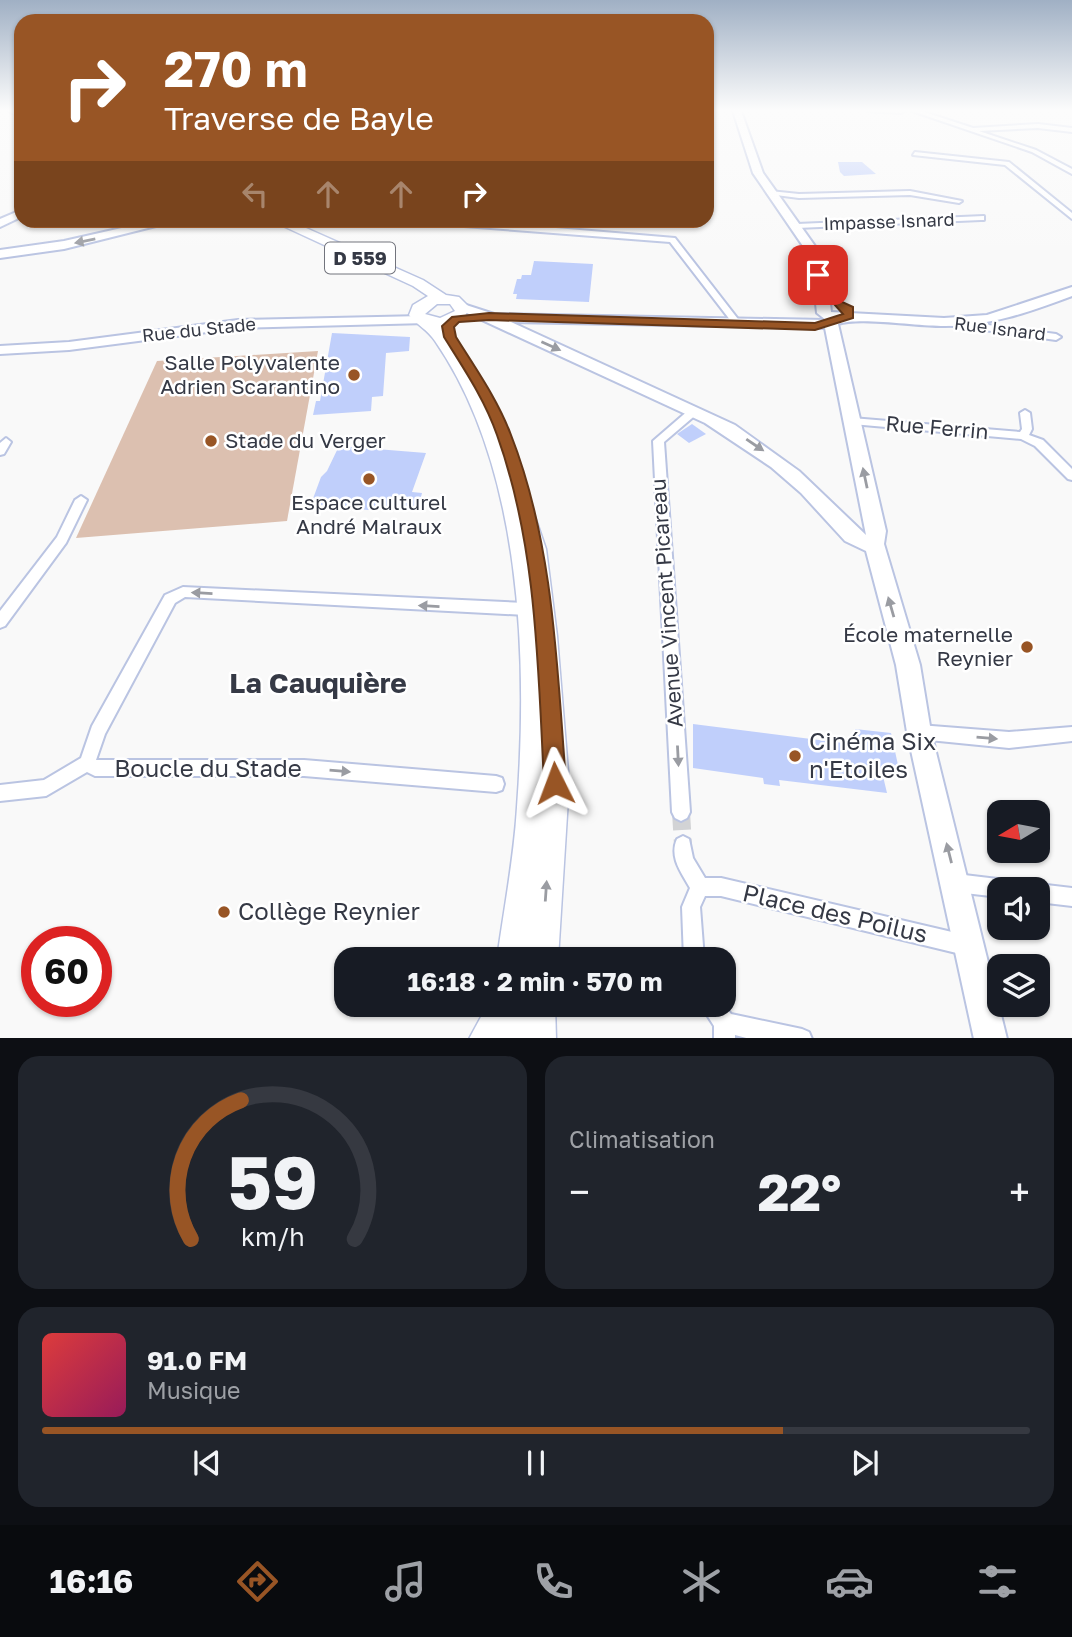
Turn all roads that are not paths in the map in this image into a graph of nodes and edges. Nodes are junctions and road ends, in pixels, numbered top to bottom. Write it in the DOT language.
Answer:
graph roads {
  1 [pos="752,159"];
  2 [pos="971,159"];
  3 [pos="1049,159"];
  4 [pos="1072,172"];
  5 [pos="774,197"];
  6 [pos="959,201"];
  7 [pos="1072,217"];
  8 [pos="981,218"];
  9 [pos="797,226"];
  10 [pos="139,228"];
  11 [pos="280,228"];
  12 [pos="294,228"];
  13 [pos="494,228"];
  14 [pos="0,254"];
  15 [pos="1072,291"];
  16 [pos="437,313"];
  17 [pos="835,313"];
  18 [pos="489,317"];
  19 [pos="944,322"];
  20 [pos="737,323"];
  21 [pos="1056,337"];
  22 [pos="0,350"];
  23 [pos="694,411"];
  24 [pos="1025,413"];
  25 [pos="852,421"];
  26 [pos="1023,436"];
  27 [pos="1067,463"];
  28 [pos="1072,476"];
  29 [pos="81,500"];
  30 [pos="874,544"];
  31 [pos="526,609"];
  32 [pos="0,622"];
  33 [pos="919,732"];
  34 [pos="1072,734"];
  35 [pos="87,763"];
  36 [pos="496,784"];
  37 [pos="0,793"];
  38 [pos="681,812"];
  39 [pos="684,853"];
  40 [pos="956,883"];
  41 [pos="700,887"];
  42 [pos="987,887"];
  43 [pos="1050,894"];
  44 [pos="1072,897"];
  45 [pos="969,946"];
  46 [pos="515,947"];
  47 [pos="542,947"];
  48 [pos="693,947"];
  49 [pos="538,1017"];
  50 [pos="724,1031"];
  51 [pos="538,1038"];
  52 [pos="802,1038"];
  53 [pos="991,1038"];
  1 -- 5 [label="main road"];
  2 -- 7 [label="street"];
  3 -- 4 [label="street"];
  5 -- 6 [label="street"];
  5 -- 9 [label="main road"];
  8 -- 9 [label="street, Impasse Isnard"];
  9 -- 17 [label="main road"];
  10 -- 14 [label="main road, one-way"];
  11 -- 16 [label="main road, D 559"];
  12 -- 16 [label="main road, D 559"];
  13 -- 20 [label="street"];
  15 -- 19 [label="main road, Rue du Stade"];
  16 -- 18 [label="main road, Rue du Stade"];
  16 -- 22 [label="main road, Rue du Stade"];
  16 -- 31 [label="main road, D 559"];
  47 -- 16 [label="main road, one-way"];
  17 -- 19 [label="main road, Rue du Stade"];
  17 -- 20 [label="main road, Rue du Stade"];
  17 -- 25 [label="main road"];
  18 -- 20 [label="main road, Rue du Stade"];
  18 -- 23 [label="main road, one-way"];
  19 -- 21 [label="street, Rue Isnard"];
  23 -- 30 [label="main road, one-way"];
  23 -- 38 [label="street, Avenue Vincent Picareau, one-way"];
  24 -- 26 [label="street"];
  25 -- 26 [label="street, Rue Ferrin"];
  30 -- 25 [label="main road, one-way"];
  26 -- 27 [label="street, Rue Ferrin"];
  27 -- 28 [label="street, Rue Ferrin"];
  29 -- 32 [label="street"];
  33 -- 30 [label="main road, one-way"];
  31 -- 35 [label="street, Boucle du Stade, one-way"];
  31 -- 46 [label="main road, D 559"];
  33 -- 34 [label="street, one-way"];
  40 -- 33 [label="main road, one-way"];
  35 -- 36 [label="street, Boucle du Stade, one-way"];
  35 -- 37 [label="street"];
  39 -- 41 [label="street"];
  40 -- 42 [label="street"];
  40 -- 45 [label="main road"];
  41 -- 45 [label="street, Place des Poilus"];
  41 -- 48 [label="street"];
  43 -- 44 [label="street"];
  45 -- 53 [label="main road"];
  49 -- 51 [label="main road"];
  50 -- 52 [label="street"];
}
